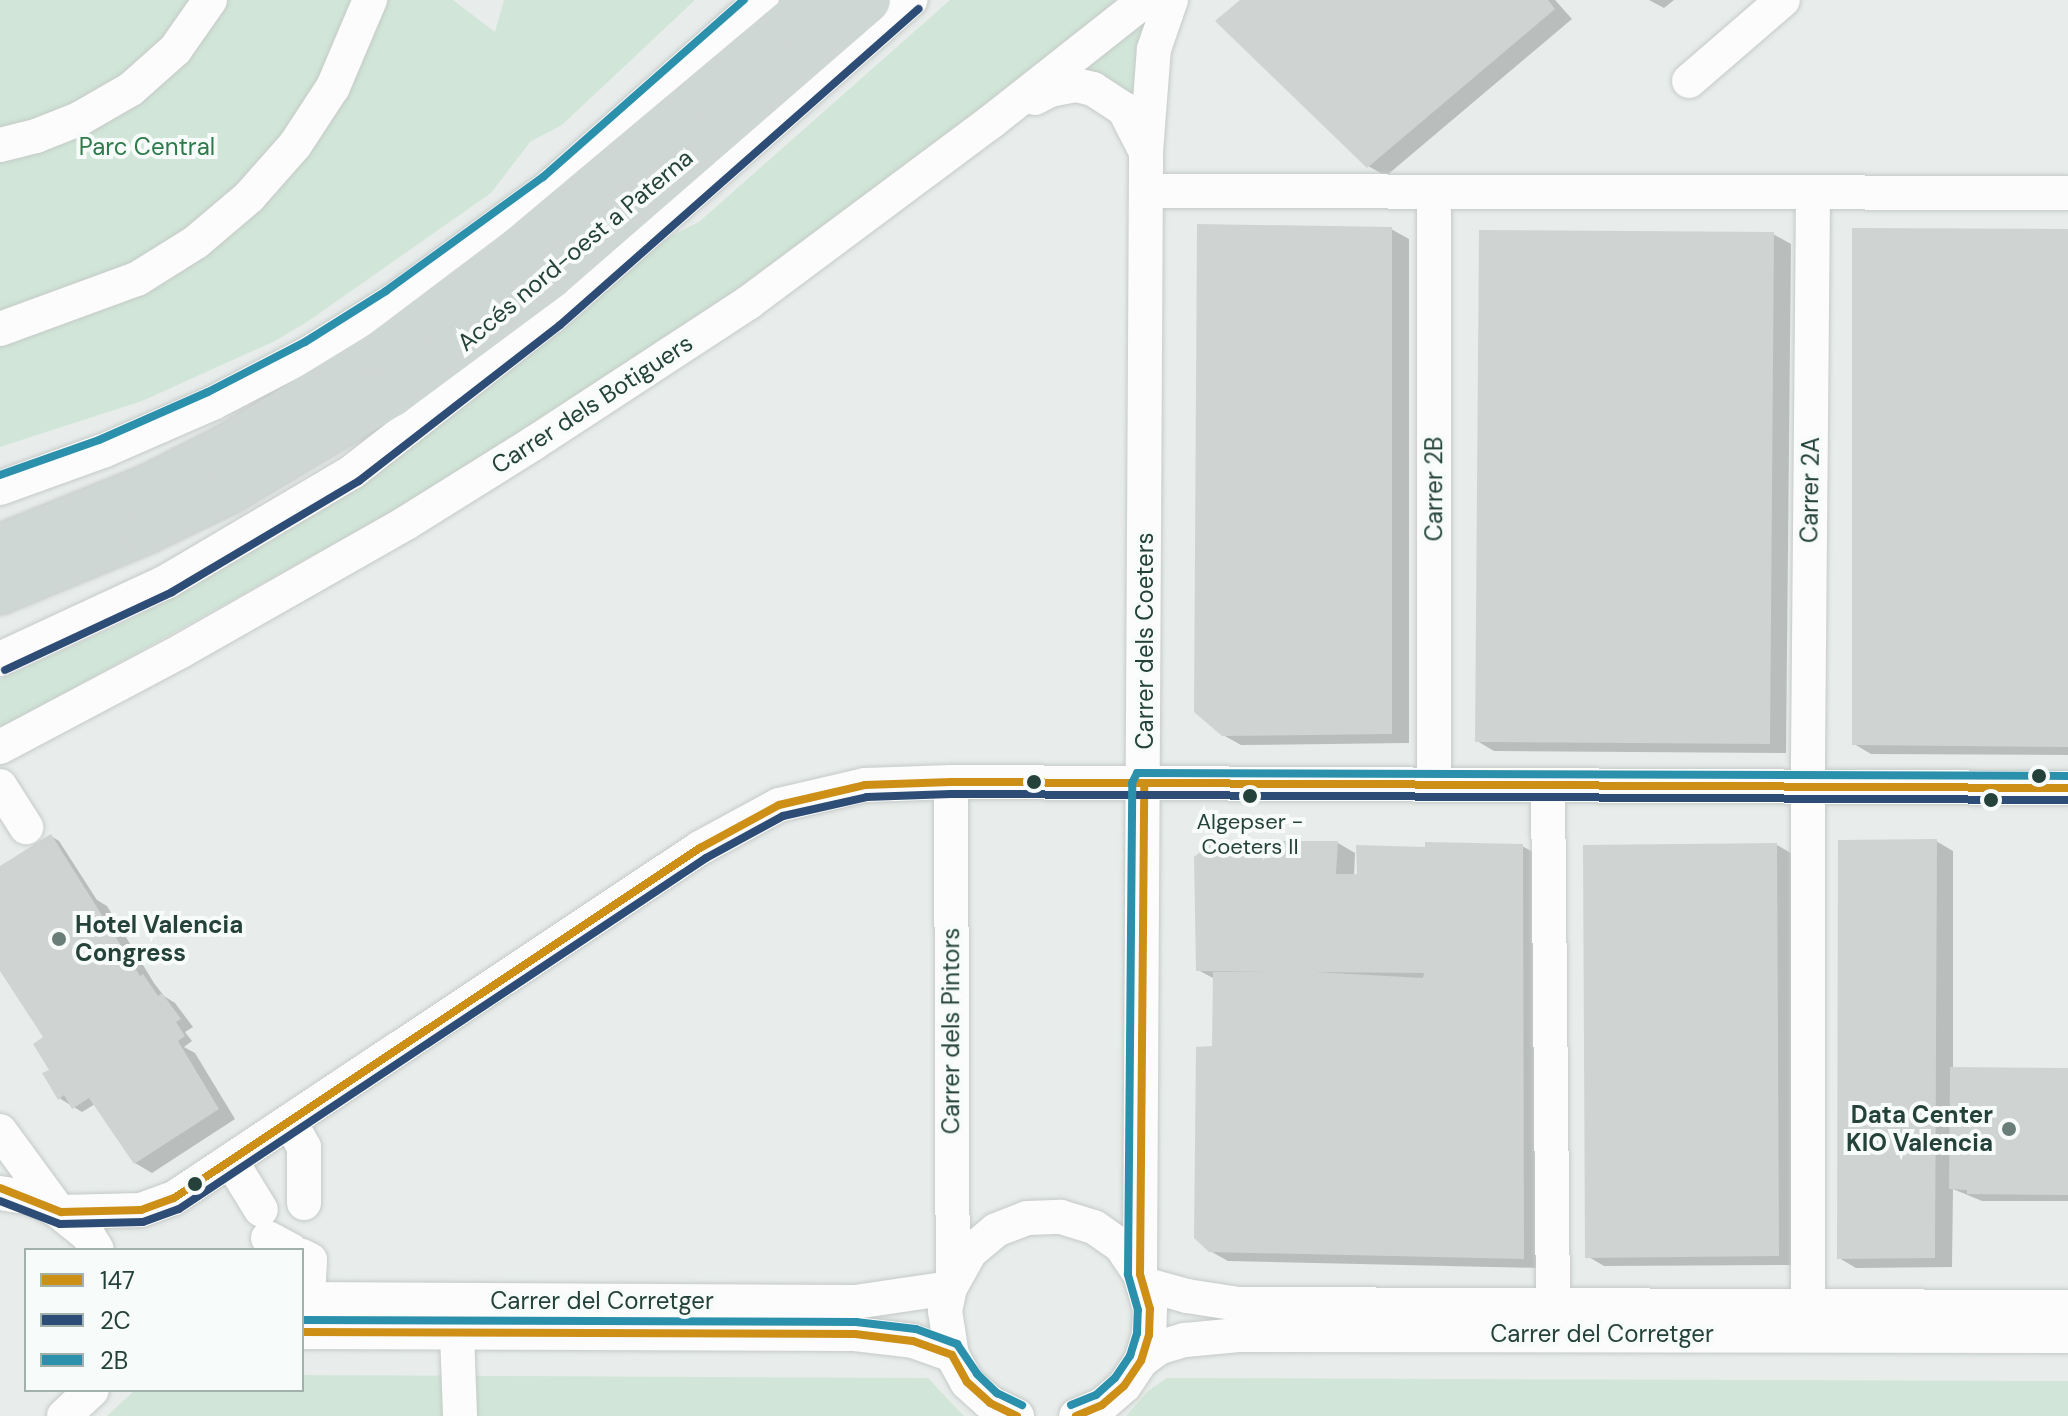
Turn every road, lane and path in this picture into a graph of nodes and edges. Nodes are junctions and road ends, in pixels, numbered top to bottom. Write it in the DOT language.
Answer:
graph roads {
  1 [pos="210,0"];
  2 [pos="370,0"];
  3 [pos="762,0"];
  4 [pos="796,0"];
  5 [pos="816,0"];
  6 [pos="868,0"];
  7 [pos="910,0"];
  8 [pos="1145,0"];
  9 [pos="1171,0"];
  10 [pos="1783,0"];
  11 [pos="1689,81"];
  12 [pos="992,121"];
  13 [pos="0,145"];
  14 [pos="1146,152"];
  15 [pos="596,184"];
  16 [pos="1146,191"];
  17 [pos="1434,193"];
  18 [pos="1813,193"];
  19 [pos="2068,193"];
  20 [pos="0,329"];
  21 [pos="0,488"];
  22 [pos="0,547"];
  23 [pos="0,592"];
  24 [pos="0,659"];
  25 [pos="0,747"];
  26 [pos="951,782"];
  27 [pos="1144,783"];
  28 [pos="1434,785"];
  29 [pos="1548,785"];
  30 [pos="0,786"];
  31 [pos="1808,787"];
  32 [pos="2068,788"];
  33 [pos="26,827"];
  34 [pos="290,1122"];
  35 [pos="0,1131"];
  36 [pos="231,1161"];
  37 [pos="2,1192"];
  38 [pos="59,1211"];
  39 [pos="292,1235"];
  40 [pos="96,1248"];
  41 [pos="1142,1279"];
  42 [pos="951,1285"];
  43 [pos="305,1299"];
  44 [pos="1553,1305"];
  45 [pos="1808,1306"];
  46 [pos="2068,1307"];
  47 [pos="304,1332"];
  48 [pos="457,1333"];
  49 [pos="2068,1336"];
  50 [pos="952,1355"];
  51 [pos="1141,1361"];
  52 [pos="90,1392"];
  53 [pos="64,1416"];
  54 [pos="460,1416"];
  55 [pos="1017,1416"];
  56 [pos="1076,1416"];
  1 -- 13 [label="street"];
  2 -- 20 [label="street"];
  3 -- 21 [label="street"];
  4 -- 15 [label="main road"];
  5 -- 15 [label="main road, Accés nord-oest a Paterna"];
  6 -- 23 [label="main road, Accés nord-oest a Paterna"];
  7 -- 24 [label="street"];
  8 -- 12 [label="street, Carrer dels Botiguers"];
  9 -- 14 [label="street, Carrer dels Coeters"];
  10 -- 11 [label="street"];
  12 -- 14 [label="street, Carrer dels Coeters"];
  12 -- 25 [label="street, Carrer dels Botiguers"];
  14 -- 16 [label="street, Carrer dels Coeters"];
  15 -- 22 [label="main road, Accés nord-oest a Paterna"];
  16 -- 17 [label="street"];
  16 -- 27 [label="street, Carrer dels Coeters"];
  17 -- 18 [label="street"];
  17 -- 28 [label="street, Carrer 2B"];
  18 -- 19 [label="street"];
  18 -- 31 [label="street, Carrer 2A"];
  26 -- 27 [label="street"];
  26 -- 34 [label="street"];
  26 -- 42 [label="street, Carrer dels Pintors"];
  27 -- 28 [label="street"];
  27 -- 41 [label="street, Carrer dels Coeters"];
  28 -- 29 [label="street"];
  29 -- 31 [label="street"];
  29 -- 44 [label="street"];
  30 -- 33 [label="street"];
  31 -- 32 [label="street"];
  31 -- 45 [label="street, Carrer 2A"];
  34 -- 36 [label="street"];
  34 -- 39 [label="street"];
  35 -- 38 [label="street"];
  36 -- 38 [label="street"];
  36 -- 39 [label="street"];
  37 -- 38 [label="street"];
  38 -- 40 [label="street"];
  41 -- 42 [label="street"];
  41 -- 44 [label="street, Carrer del Corretger"];
  41 -- 51 [label="street, Carrer dels Coeters"];
  42 -- 43 [label="street, Carrer del Corretger"];
  42 -- 50 [label="street, Carrer dels Pintors"];
  44 -- 45 [label="street, Carrer del Corretger"];
  45 -- 46 [label="street, Carrer del Corretger"];
  47 -- 48 [label="street, Carrer del Corretger"];
  48 -- 50 [label="street, Carrer del Corretger"];
  48 -- 54 [label="street"];
  49 -- 51 [label="street, Carrer del Corretger"];
  50 -- 55 [label="street"];
  51 -- 56 [label="street"];
  52 -- 53 [label="street"];
}
